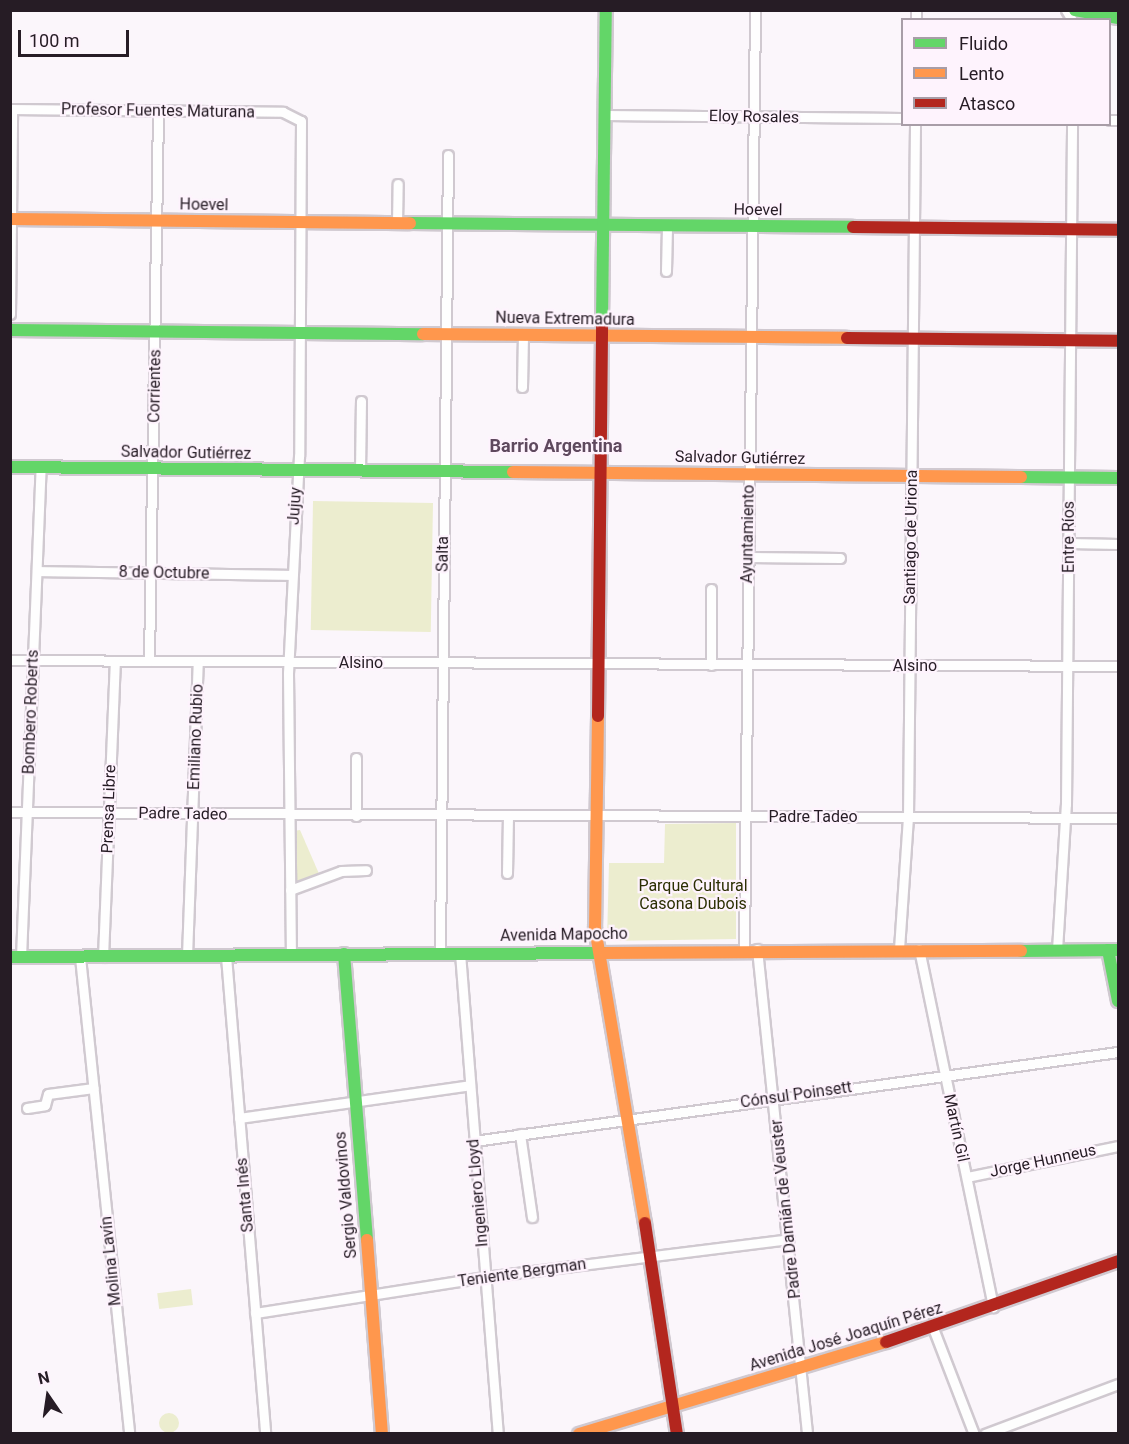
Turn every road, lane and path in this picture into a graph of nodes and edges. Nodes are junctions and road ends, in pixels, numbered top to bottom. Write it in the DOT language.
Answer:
graph roads {
  1 [pos="606,10"];
  2 [pos="755,10"];
  3 [pos="1075,10"];
  4 [pos="1119,18"];
  5 [pos="11,109"];
  6 [pos="158,111"];
  7 [pos="605,116"];
  8 [pos="754,117"];
  9 [pos="901,118"];
  10 [pos="301,121"];
  11 [pos="915,126"];
  12 [pos="1072,126"];
  13 [pos="448,155"];
  14 [pos="398,184"];
  15 [pos="11,219"];
  16 [pos="157,221"];
  17 [pos="302,222"];
  18 [pos="397,223"];
  19 [pos="448,224"];
  20 [pos="603,225"];
  21 [pos="667,226"];
  22 [pos="753,227"];
  23 [pos="914,228"];
  24 [pos="1071,230"];
  25 [pos="1119,230"];
  26 [pos="666,271"];
  27 [pos="10,314"];
  28 [pos="10,330"];
  29 [pos="156,332"];
  30 [pos="301,333"];
  31 [pos="446,334"];
  32 [pos="523,335"];
  33 [pos="602,336"];
  34 [pos="751,337"];
  35 [pos="913,339"];
  36 [pos="1070,340"];
  37 [pos="1119,341"];
  38 [pos="522,387"];
  39 [pos="361,401"];
  40 [pos="10,467"];
  41 [pos="41,468"];
  42 [pos="154,469"];
  43 [pos="297,470"];
  44 [pos="360,471"];
  45 [pos="444,472"];
  46 [pos="600,473"];
  47 [pos="749,475"];
  48 [pos="912,476"];
  49 [pos="1069,478"];
  50 [pos="1119,478"];
  51 [pos="1069,543"];
  52 [pos="1119,544"];
  53 [pos="748,557"];
  54 [pos="840,558"];
  55 [pos="37,572"];
  56 [pos="152,573"];
  57 [pos="291,575"];
  58 [pos="711,589"];
  59 [pos="10,660"];
  60 [pos="33,660"];
  61 [pos="115,661"];
  62 [pos="149,661"];
  63 [pos="198,662"];
  64 [pos="288,663"];
  65 [pos="441,664"];
  66 [pos="598,664"];
  67 [pos="711,665"];
  68 [pos="747,665"];
  69 [pos="910,666"];
  70 [pos="1068,666"];
  71 [pos="1119,666"];
  72 [pos="357,758"];
  73 [pos="10,812"];
  74 [pos="27,812"];
  75 [pos="109,813"];
  76 [pos="193,814"];
  77 [pos="288,816"];
  78 [pos="356,816"];
  79 [pos="441,816"];
  80 [pos="508,816"];
  81 [pos="596,816"];
  82 [pos="745,817"];
  83 [pos="908,817"];
  84 [pos="1065,818"];
  85 [pos="1119,818"];
  86 [pos="366,870"];
  87 [pos="507,873"];
  88 [pos="290,890"];
  89 [pos="750,949"];
  90 [pos="899,949"];
  91 [pos="919,949"];
  92 [pos="1058,950"];
  93 [pos="1113,950"];
  94 [pos="600,952"];
  95 [pos="440,953"];
  96 [pos="460,953"];
  97 [pos="344,954"];
  98 [pos="291,955"];
  99 [pos="187,956"];
  100 [pos="226,956"];
  101 [pos="16,957"];
  102 [pos="80,957"];
  103 [pos="103,957"];
  104 [pos="1119,1001"];
  105 [pos="1119,1052"];
  106 [pos="945,1074"];
  107 [pos="470,1085"];
  108 [pos="94,1088"];
  109 [pos="774,1098"];
  110 [pos="355,1101"];
  111 [pos="27,1108"];
  112 [pos="239,1118"];
  113 [pos="629,1119"];
  114 [pos="520,1134"];
  115 [pos="474,1141"];
  116 [pos="1119,1146"];
  117 [pos="967,1177"];
  118 [pos="532,1217"];
  119 [pos="789,1239"];
  120 [pos="650,1256"];
  121 [pos="1119,1261"];
  122 [pos="485,1277"];
  123 [pos="371,1294"];
  124 [pos="993,1307"];
  125 [pos="255,1313"];
  126 [pos="933,1328"];
  127 [pos="802,1369"];
  128 [pos="1119,1384"];
  129 [pos="673,1406"];
  130 [pos="129,1434"];
  131 [pos="265,1434"];
  132 [pos="382,1434"];
  133 [pos="498,1434"];
  134 [pos="579,1434"];
  135 [pos="677,1434"];
  136 [pos="807,1434"];
  137 [pos="974,1434"];
  138 [pos="985,1434"];
  1 -- 7 [label="main road"];
  2 -- 8 [label="street, Ayuntamiento"];
  3 -- 4 [label="main road"];
  5 -- 6 [label="street, Profesor Fuentes Maturana"];
  5 -- 15 [label="street"];
  6 -- 10 [label="street, Profesor Fuentes Maturana"];
  6 -- 16 [label="street, Corrientes"];
  7 -- 8 [label="street, Eloy Rosales"];
  7 -- 20 [label="main road"];
  8 -- 9 [label="street, Eloy Rosales"];
  8 -- 22 [label="street, Ayuntamiento"];
  10 -- 17 [label="street, Jujuy"];
  11 -- 23 [label="street, Santiago de Uriona"];
  12 -- 24 [label="street, Entre Ríos"];
  13 -- 19 [label="street, Salta"];
  14 -- 18 [label="street"];
  15 -- 16 [label="main road, Hoevel"];
  15 -- 27 [label="street"];
  16 -- 17 [label="main road, Hoevel"];
  16 -- 29 [label="street, Corrientes"];
  17 -- 18 [label="main road, Hoevel"];
  17 -- 30 [label="street, Jujuy"];
  18 -- 19 [label="main road, Hoevel"];
  19 -- 20 [label="main road, Hoevel"];
  19 -- 31 [label="street, Salta"];
  20 -- 21 [label="main road, Hoevel"];
  20 -- 33 [label="main road"];
  21 -- 22 [label="main road, Hoevel"];
  21 -- 26 [label="street"];
  22 -- 23 [label="main road, Hoevel"];
  22 -- 34 [label="street, Ayuntamiento"];
  23 -- 24 [label="main road, Hoevel"];
  23 -- 35 [label="street, Santiago de Uriona"];
  24 -- 25 [label="main road, Hoevel"];
  24 -- 36 [label="street, Entre Ríos"];
  28 -- 29 [label="main road, Nueva Extremadura"];
  29 -- 30 [label="main road, Nueva Extremadura"];
  29 -- 42 [label="street, Corrientes"];
  30 -- 31 [label="main road, Nueva Extremadura"];
  30 -- 43 [label="street, Jujuy"];
  31 -- 32 [label="main road, Nueva Extremadura"];
  31 -- 45 [label="street, Salta"];
  32 -- 33 [label="main road, Nueva Extremadura"];
  32 -- 38 [label="street"];
  33 -- 34 [label="main road, Nueva Extremadura"];
  33 -- 46 [label="main road"];
  34 -- 35 [label="main road, Nueva Extremadura"];
  34 -- 47 [label="street, Ayuntamiento"];
  35 -- 36 [label="main road, Nueva Extremadura"];
  35 -- 48 [label="street, Santiago de Uriona"];
  36 -- 37 [label="main road, Nueva Extremadura"];
  36 -- 49 [label="street, Entre Ríos"];
  39 -- 44 [label="street"];
  40 -- 41 [label="main road, Salvador Gutiérrez"];
  41 -- 42 [label="main road, Salvador Gutiérrez"];
  41 -- 55 [label="street, Bombero Roberts"];
  42 -- 43 [label="main road, Salvador Gutiérrez"];
  42 -- 56 [label="street, Corrientes"];
  43 -- 44 [label="main road, Salvador Gutiérrez"];
  43 -- 57 [label="street, Jujuy"];
  44 -- 45 [label="main road, Salvador Gutiérrez"];
  45 -- 46 [label="main road, Salvador Gutiérrez"];
  45 -- 65 [label="street, Salta"];
  46 -- 47 [label="main road, Salvador Gutiérrez"];
  46 -- 66 [label="main road"];
  47 -- 48 [label="main road, Salvador Gutiérrez"];
  47 -- 53 [label="street, Ayuntamiento"];
  48 -- 49 [label="main road, Salvador Gutiérrez"];
  48 -- 69 [label="street, Santiago de Uriona"];
  49 -- 50 [label="main road, Salvador Gutiérrez"];
  49 -- 51 [label="street, Entre Ríos"];
  51 -- 52 [label="street"];
  51 -- 70 [label="street, Entre Ríos"];
  53 -- 54 [label="street"];
  53 -- 68 [label="street, Ayuntamiento"];
  55 -- 56 [label="street, 8 de Octubre"];
  55 -- 60 [label="street, Bombero Roberts"];
  56 -- 57 [label="street, 8 de Octubre"];
  56 -- 62 [label="street, Corrientes"];
  57 -- 64 [label="street, Jujuy"];
  58 -- 67 [label="street"];
  59 -- 60 [label="street, Alsino"];
  60 -- 61 [label="street, Alsino"];
  60 -- 74 [label="street, Bombero Roberts"];
  61 -- 62 [label="street, Alsino"];
  61 -- 75 [label="street, Prensa Libre"];
  62 -- 63 [label="street, Alsino"];
  63 -- 64 [label="street, Alsino"];
  63 -- 76 [label="street, Emiliano Rubio"];
  64 -- 65 [label="street, Alsino"];
  64 -- 77 [label="street, Jujuy"];
  65 -- 66 [label="street, Alsino"];
  65 -- 79 [label="street, Salta"];
  66 -- 67 [label="street, Alsino"];
  66 -- 81 [label="main road"];
  67 -- 68 [label="street, Alsino"];
  68 -- 69 [label="street, Alsino"];
  68 -- 82 [label="street, Ayuntamiento"];
  69 -- 70 [label="street, Alsino"];
  69 -- 83 [label="street, Santiago de Uriona"];
  70 -- 71 [label="street, Alsino"];
  70 -- 84 [label="street, Entre Ríos"];
  72 -- 78 [label="street"];
  73 -- 74 [label="street, Padre Tadeo"];
  74 -- 75 [label="street, Padre Tadeo"];
  74 -- 101 [label="street, Bombero Roberts"];
  75 -- 76 [label="street, Padre Tadeo"];
  75 -- 103 [label="street, Prensa Libre"];
  76 -- 77 [label="street, Padre Tadeo"];
  76 -- 99 [label="street, Emiliano Rubio"];
  77 -- 78 [label="street, Padre Tadeo"];
  77 -- 88 [label="street, Jujuy"];
  78 -- 79 [label="street, Padre Tadeo"];
  79 -- 80 [label="street, Padre Tadeo"];
  79 -- 95 [label="street, Salta"];
  80 -- 81 [label="street, Padre Tadeo"];
  80 -- 87 [label="street"];
  81 -- 82 [label="street, Padre Tadeo"];
  81 -- 94 [label="main road"];
  82 -- 83 [label="street, Padre Tadeo"];
  82 -- 89 [label="street, Ayuntamiento"];
  83 -- 84 [label="street, Padre Tadeo"];
  83 -- 90 [label="street, Santiago de Uriona"];
  84 -- 85 [label="street, Padre Tadeo"];
  84 -- 92 [label="street, Entre Ríos"];
  86 -- 88 [label="street"];
  88 -- 98 [label="street, Jujuy"];
  89 -- 90 [label="main road, Avenida Mapocho"];
  89 -- 94 [label="main road, Avenida Mapocho"];
  89 -- 109 [label="street, Padre Damián de Veuster"];
  90 -- 91 [label="main road, Avenida Mapocho"];
  91 -- 92 [label="main road, Avenida Mapocho"];
  91 -- 106 [label="street, Martín Gil"];
  92 -- 93 [label="main road, Avenida Mapocho"];
  93 -- 104 [label="main road"];
  94 -- 96 [label="main road, Avenida Mapocho"];
  94 -- 113 [label="main road"];
  95 -- 96 [label="main road, Avenida Mapocho"];
  95 -- 97 [label="main road, Avenida Mapocho"];
  96 -- 107 [label="street, Ingeniero Lloyd"];
  97 -- 98 [label="main road, Avenida Mapocho"];
  97 -- 110 [label="main road, Sergio Valdovinos"];
  98 -- 100 [label="main road, Avenida Mapocho"];
  99 -- 100 [label="main road, Avenida Mapocho"];
  99 -- 103 [label="main road, Avenida Mapocho"];
  100 -- 112 [label="street, Santa Inés"];
  101 -- 102 [label="main road, Avenida Mapocho"];
  102 -- 103 [label="main road, Avenida Mapocho"];
  102 -- 108 [label="street, Molina Lavín"];
  105 -- 106 [label="street, Cónsul Poinsett"];
  106 -- 109 [label="street, Cónsul Poinsett"];
  106 -- 117 [label="street, Martín Gil"];
  107 -- 110 [label="street"];
  107 -- 115 [label="street, Ingeniero Lloyd"];
  108 -- 111 [label="street"];
  108 -- 130 [label="street, Molina Lavín"];
  109 -- 113 [label="street, Cónsul Poinsett"];
  109 -- 119 [label="street, Padre Damián de Veuster"];
  110 -- 112 [label="street"];
  110 -- 123 [label="main road, Sergio Valdovinos"];
  112 -- 125 [label="street, Santa Inés"];
  113 -- 114 [label="street, Cónsul Poinsett"];
  113 -- 120 [label="main road"];
  114 -- 115 [label="street, Cónsul Poinsett"];
  114 -- 118 [label="street"];
  115 -- 122 [label="street, Ingeniero Lloyd"];
  116 -- 117 [label="street, Jorge Hunneus"];
  117 -- 124 [label="street, Martín Gil"];
  119 -- 120 [label="street, Teniente Bergman"];
  119 -- 127 [label="street, Padre Damián de Veuster"];
  120 -- 122 [label="street, Teniente Bergman"];
  120 -- 129 [label="main road"];
  121 -- 124 [label="main road, Avenida José Joaquín Pérez"];
  122 -- 123 [label="street, Teniente Bergman"];
  122 -- 133 [label="street, Ingeniero Lloyd"];
  123 -- 125 [label="street, Teniente Bergman"];
  123 -- 132 [label="main road, Sergio Valdovinos"];
  124 -- 126 [label="main road, Avenida José Joaquín Pérez"];
  125 -- 131 [label="street, Santa Inés"];
  126 -- 127 [label="main road, Avenida José Joaquín Pérez"];
  126 -- 137 [label="street"];
  127 -- 129 [label="main road, Avenida José Joaquín Pérez"];
  127 -- 136 [label="street, Padre Damián de Veuster"];
  128 -- 138 [label="street"];
  129 -- 134 [label="main road, Avenida José Joaquín Pérez"];
  129 -- 135 [label="main road"];
}
